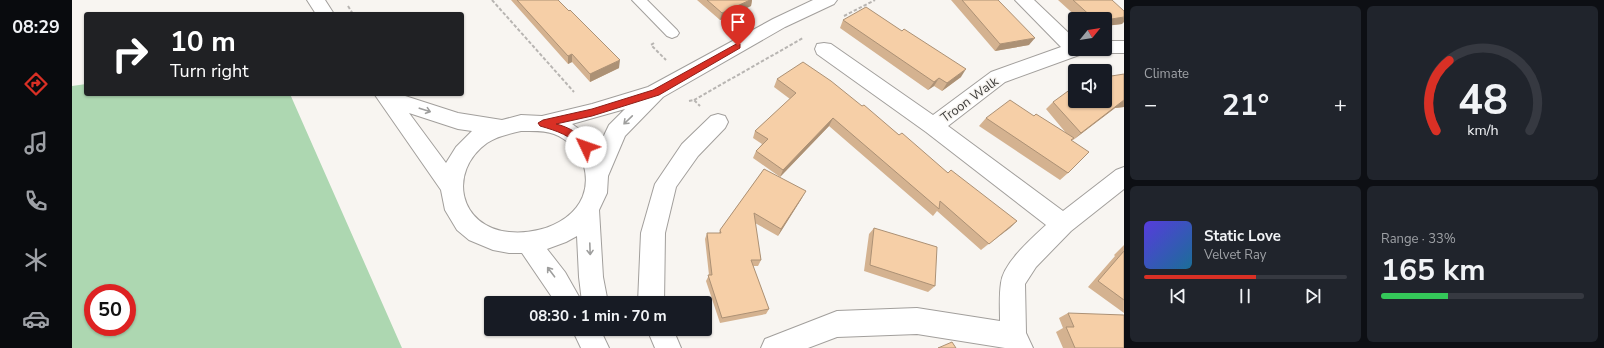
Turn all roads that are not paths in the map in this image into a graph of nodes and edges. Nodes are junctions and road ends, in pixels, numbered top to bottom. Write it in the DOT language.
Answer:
graph roads {
  1 [pos="316,0"];
  2 [pos="639,0"];
  3 [pos="828,0"];
  4 [pos="1024,0"];
  5 [pos="324,12"];
  6 [pos="672,33"];
  7 [pos="1068,42"];
  8 [pos="1112,47"];
  9 [pos="1124,47"];
  10 [pos="824,49"];
  11 [pos="1068,52"];
  12 [pos="656,92"];
  13 [pos="386,96"];
  14 [pos="718,122"];
  15 [pos="543,123"];
  16 [pos="933,126"];
  17 [pos="500,127"];
  18 [pos="598,172"];
  19 [pos="1124,176"];
  20 [pos="450,186"];
  21 [pos="588,210"];
  22 [pos="1063,224"];
  23 [pos="529,244"];
  24 [pos="566,296"];
  25 [pos="594,296"];
  26 [pos="651,296"];
  27 [pos="589,336"];
  28 [pos="600,336"];
  29 [pos="663,336"];
  30 [pos="1016,342"];
  31 [pos="596,348"];
  32 [pos="602,348"];
  33 [pos="668,348"];
  34 [pos="774,348"];
  1 -- 5 [label="street"];
  2 -- 6 [label="lane"];
  3 -- 12 [label="street"];
  4 -- 7 [label="street, Troon Walk"];
  8 -- 9 [label="street"];
  10 -- 16 [label="street, Troon Walk"];
  11 -- 16 [label="street, Troon Walk"];
  12 -- 15 [label="street"];
  12 -- 18 [label="street, one-way"];
  13 -- 17 [label="street, one-way"];
  13 -- 20 [label="street"];
  14 -- 26 [label="street"];
  15 -- 17 [label="street"];
  15 -- 18 [label="street"];
  16 -- 22 [label="street, Troon Walk"];
  17 -- 20 [label="street"];
  18 -- 21 [label="street"];
  19 -- 22 [label="street"];
  20 -- 23 [label="street"];
  21 -- 23 [label="street"];
  21 -- 25 [label="street, one-way"];
  22 -- 30 [label="street"];
  24 -- 23 [label="street, one-way"];
  27 -- 31 [label="street"];
  28 -- 32 [label="street"];
  29 -- 33 [label="street"];
  30 -- 34 [label="street"];
}
